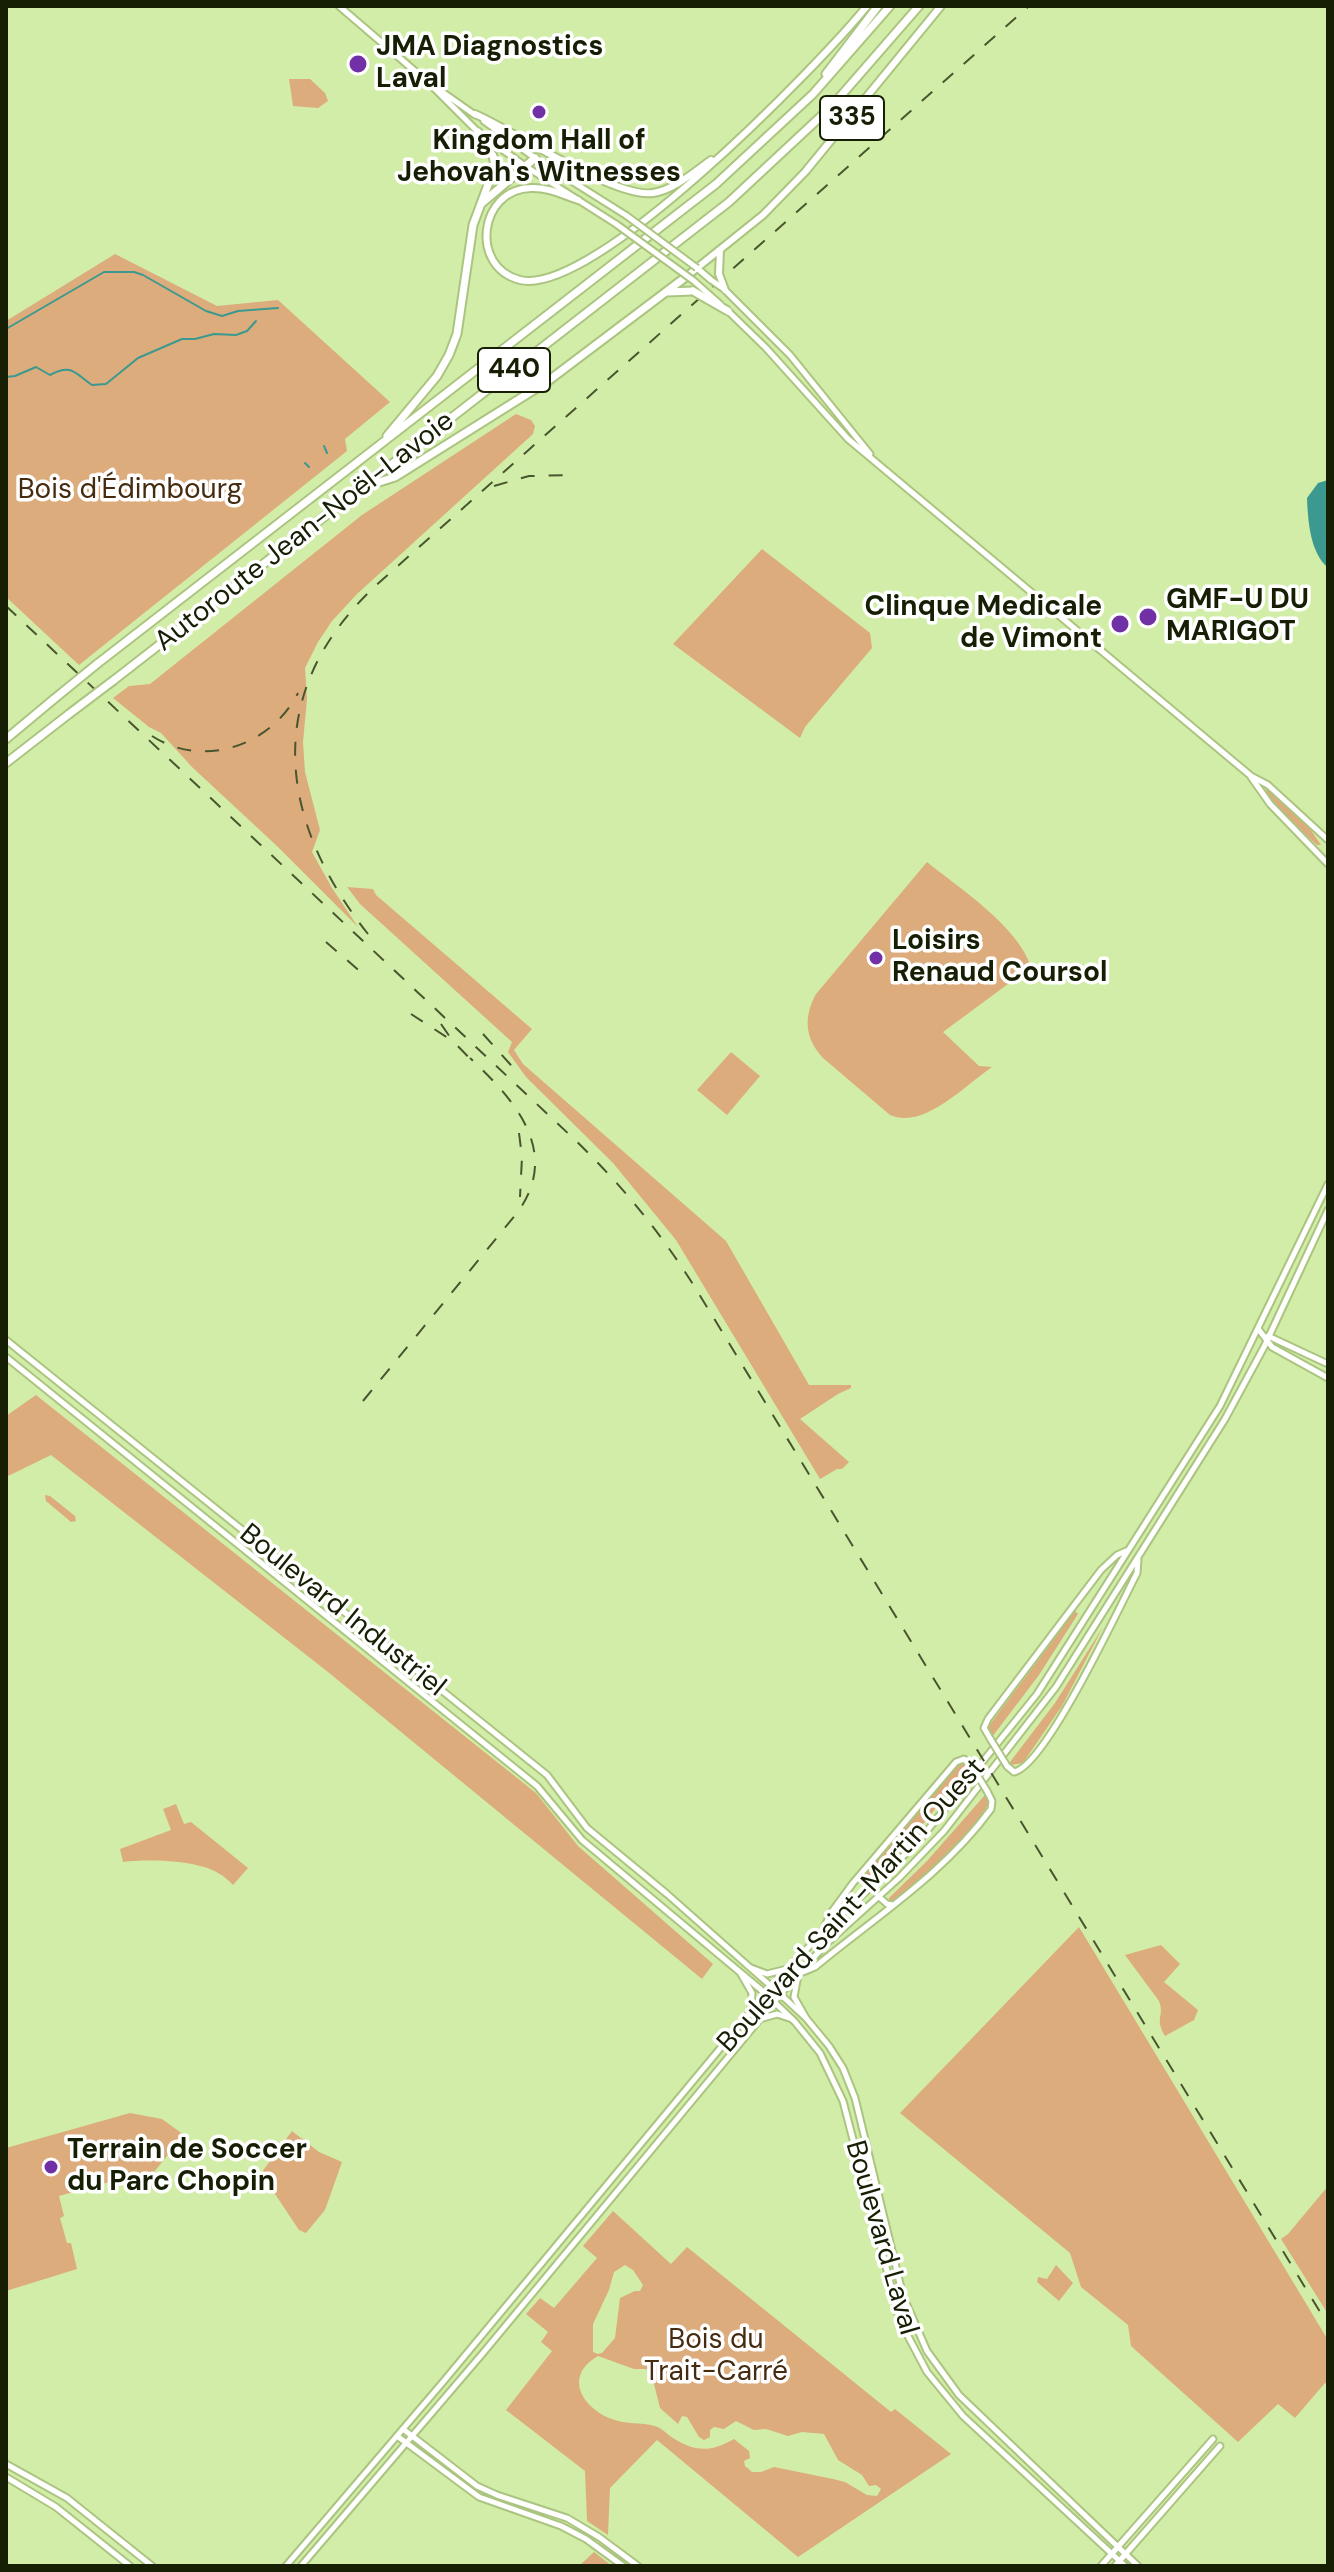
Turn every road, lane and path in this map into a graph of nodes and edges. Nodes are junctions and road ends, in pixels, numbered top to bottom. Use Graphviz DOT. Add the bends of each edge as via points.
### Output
graph roads {
  1 [pos="339,6"];
  2 [pos="867,6"];
  3 [pos="878,6"];
  4 [pos="890,6"];
  5 [pos="919,6"];
  6 [pos="941,6"];
  7 [pos="430,84"];
  8 [pos="803,104"];
  9 [pos="475,114"];
  10 [pos="478,132"];
  11 [pos="730,146"];
  12 [pos="535,158"];
  13 [pos="525,166"];
  14 [pos="578,200"];
  15 [pos="480,206"];
  16 [pos="720,250"];
  17 [pos="697,268"];
  18 [pos="687,276"];
  19 [pos="677,287"];
  20 [pos="725,290"];
  21 [pos="728,311"];
  22 [pos="377,447"];
  23 [pos="879,464"];
  24 [pos="360,489"];
  25 [pos="6,736"];
  26 [pos="6,765"];
  27 [pos="1251,776"];
  28 [pos="1328,840"];
  29 [pos="1328,864"];
  30 [pos="1328,1184"];
  31 [pos="1328,1210"];
  32 [pos="1259,1330"];
  33 [pos="1268,1338"];
  34 [pos="6,1340"];
  35 [pos="6,1357"];
  36 [pos="1328,1364"];
  37 [pos="1328,1378"];
  38 [pos="1129,1551"];
  39 [pos="1139,1556"];
  40 [pos="858,1879"];
  41 [pos="869,1890"];
  42 [pos="667,1894"];
  43 [pos="878,1896"];
  44 [pos="652,1898"];
  45 [pos="893,1905"];
  46 [pos="822,1933"];
  47 [pos="751,1968"];
  48 [pos="788,1968"];
  49 [pos="741,1974"];
  50 [pos="799,1974"];
  51 [pos="772,1987"];
  52 [pos="766,1994"];
  53 [pos="781,1995"];
  54 [pos="774,2002"];
  55 [pos="750,2014"];
  56 [pos="806,2018"];
  57 [pos="792,2019"];
  58 [pos="759,2020"];
  59 [pos="403,2429"];
  60 [pos="397,2436"];
  61 [pos="411,2436"];
  62 [pos="1213,2439"];
  63 [pos="406,2443"];
  64 [pos="1220,2446"];
  65 [pos="6,2464"];
  66 [pos="6,2477"];
  67 [pos="1119,2547"];
  68 [pos="1112,2554"];
  69 [pos="1125,2554"];
  70 [pos="1117,2564"];
  71 [pos="130,2566"];
  72 [pos="152,2566"];
  73 [pos="286,2566"];
  74 [pos="301,2566"];
  75 [pos="623,2566"];
  76 [pos="638,2566"];
  77 [pos="1101,2566"];
  78 [pos="1125,2566"];
  79 [pos="1138,2566"];
  1 -- 7 [label="main road"];
  2 -- 11 [label="main road, 335"];
  3 -- 8 [label="highway"];
  4 -- 8 [label="highway, Autoroute Jean-Noël-Lavoie / 440"];
  5 -- 24 [label="highway, Autoroute Jean-Noël-Lavoie / 440" via="841,98 753,182"];
  6 -- 16 [label="main road, 335" via="813,164"];
  7 -- 9 [label="main road"];
  7 -- 10 [label="main road"];
  8 -- 22 [label="highway, Autoroute Jean-Noël-Lavoie / 440" via="695,201"];
  9 -- 11 [label="main road" via="579,169 641,194 667,189"];
  9 -- 12 [label="main road"];
  10 -- 13 [label="main road"];
  10 -- 15 [label="highway" via="495,166"];
  11 -- 14 [label="main road, 335" via="656,210 566,273 526,281 497,265 485,233 501,199 533,187"];
  12 -- 13 [label="highway"];
  12 -- 17 [label="main road, bridge"];
  13 -- 14 [label="main road"];
  13 -- 15 [label="highway"];
  14 -- 18 [label="main road, bridge"];
  15 -- 22 [label="highway" via="449,355 427,390"];
  16 -- 17 [label="main road"];
  16 -- 20 [label="main road, bridge" via="718,269"];
  17 -- 18 [label="main road, bridge"];
  17 -- 20 [label="main road, bridge"];
  18 -- 19 [label="highway, bridge"];
  18 -- 21 [label="main road, bridge"];
  19 -- 21 [label="highway, bridge"];
  19 -- 24 [label="highway" via="533,391 395,477"];
  20 -- 23 [label="main road" via="797,362"];
  21 -- 23 [label="main road" via="845,436"];
  22 -- 25 [label="highway, Autoroute Jean-Noël-Lavoie / 440, bridge"];
  23 -- 27 [label="main road"];
  24 -- 26 [label="highway, Autoroute Jean-Noël-Lavoie / 440, bridge"];
  27 -- 28 [label="main road"];
  27 -- 29 [label="main road" via="1270,804"];
  30 -- 32 [label="main road, Boulevard Saint-Martin Ouest"];
  31 -- 33 [label="main road, Boulevard Saint-Martin Ouest"];
  32 -- 33 [label="main road"];
  32 -- 38 [label="main road, Boulevard Saint-Martin Ouest" via="1220,1406"];
  33 -- 36 [label="main road"];
  33 -- 37 [label="main road" via="1272,1347"];
  33 -- 39 [label="main road, Boulevard Saint-Martin Ouest" via="1223,1424"];
  34 -- 42 [label="main road, Boulevard Industriel" via="547,1775 587,1828"];
  35 -- 44 [label="main road, Boulevard Industriel" via="533,1782 582,1840"];
  38 -- 39 [label="main road, bridge" via="1113,1558 985,1723 1014,1772 1021,1770 1071,1700 1137,1573"];
  38 -- 41 [label="main road, Boulevard Saint-Martin Ouest" via="1022,1714 924,1835"];
  39 -- 43 [label="main road, Boulevard Saint-Martin Ouest" via="1026,1728 944,1831"];
  40 -- 41 [label="main road" via="859,1886"];
  40 -- 45 [label="main road, bridge" via="956,1762 964,1759 992,1804 939,1867"];
  40 -- 46 [label="main road" via="834,1907"];
  41 -- 46 [label="main road, Boulevard Saint-Martin Ouest"];
  42 -- 44 [label="main road" via="664,1900"];
  42 -- 47 [label="main road, Boulevard Industriel"];
  43 -- 45 [label="main road"];
  43 -- 50 [label="main road, Boulevard Saint-Martin Ouest"];
  44 -- 49 [label="main road, Boulevard Industriel"];
  45 -- 50 [label="main road"];
  46 -- 48 [label="main road, Boulevard Saint-Martin Ouest"];
  47 -- 48 [label="main road" via="767,1974"];
  47 -- 51 [label="main road, Boulevard Industriel"];
  48 -- 51 [label="main road, Boulevard Saint-Martin Ouest"];
  49 -- 52 [label="main road, Boulevard Industriel"];
  49 -- 55 [label="main road" via="752,1993"];
  50 -- 53 [label="main road, Boulevard Saint-Martin Ouest"];
  50 -- 56 [label="main road" via="794,1997"];
  51 -- 52 [label="main road, Boulevard Saint-Martin Ouest"];
  51 -- 53 [label="main road, Boulevard Industriel"];
  52 -- 54 [label="main road, Boulevard Laval"];
  52 -- 55 [label="main road, Boulevard Saint-Martin Ouest"];
  53 -- 54 [label="main road, Boulevard Saint-Martin Ouest"];
  53 -- 56 [label="main road, Boulevard Laval"];
  54 -- 57 [label="main road, Boulevard Laval"];
  54 -- 58 [label="main road, Boulevard Saint-Martin Ouest"];
  55 -- 59 [label="main road, Boulevard Saint-Martin Ouest"];
  56 -- 67 [label="main road, Boulevard Laval" via="836,2056 853,2091 901,2289 927,2351 959,2395"];
  57 -- 58 [label="main road" via="775,2014"];
  57 -- 68 [label="main road, Boulevard Laval" via="820,2053 841,2096 894,2305 918,2358 956,2409"];
  58 -- 61 [label="main road, Boulevard Saint-Martin Ouest"];
  59 -- 60 [label="main road, Boulevard Saint-Martin Ouest"];
  59 -- 61 [label="main road"];
  60 -- 63 [label="main road"];
  60 -- 73 [label="main road, Boulevard Saint-Martin Ouest"];
  61 -- 63 [label="main road, Boulevard Saint-Martin Ouest"];
  61 -- 76 [label="main road" via="481,2488 567,2518"];
  62 -- 67 [label="main road"];
  63 -- 74 [label="main road, Boulevard Saint-Martin Ouest"];
  63 -- 75 [label="main road" via="479,2497 561,2526"];
  64 -- 69 [label="main road"];
  65 -- 72 [label="main road" via="67,2498"];
  66 -- 71 [label="main road" via="61,2511"];
  67 -- 68 [label="main road"];
  67 -- 69 [label="main road, Boulevard Laval"];
  68 -- 70 [label="main road, Boulevard Laval"];
  68 -- 77 [label="main road"];
  69 -- 70 [label="main road"];
  69 -- 79 [label="main road, Boulevard Laval"];
  70 -- 78 [label="main road, Boulevard Laval"];
}
